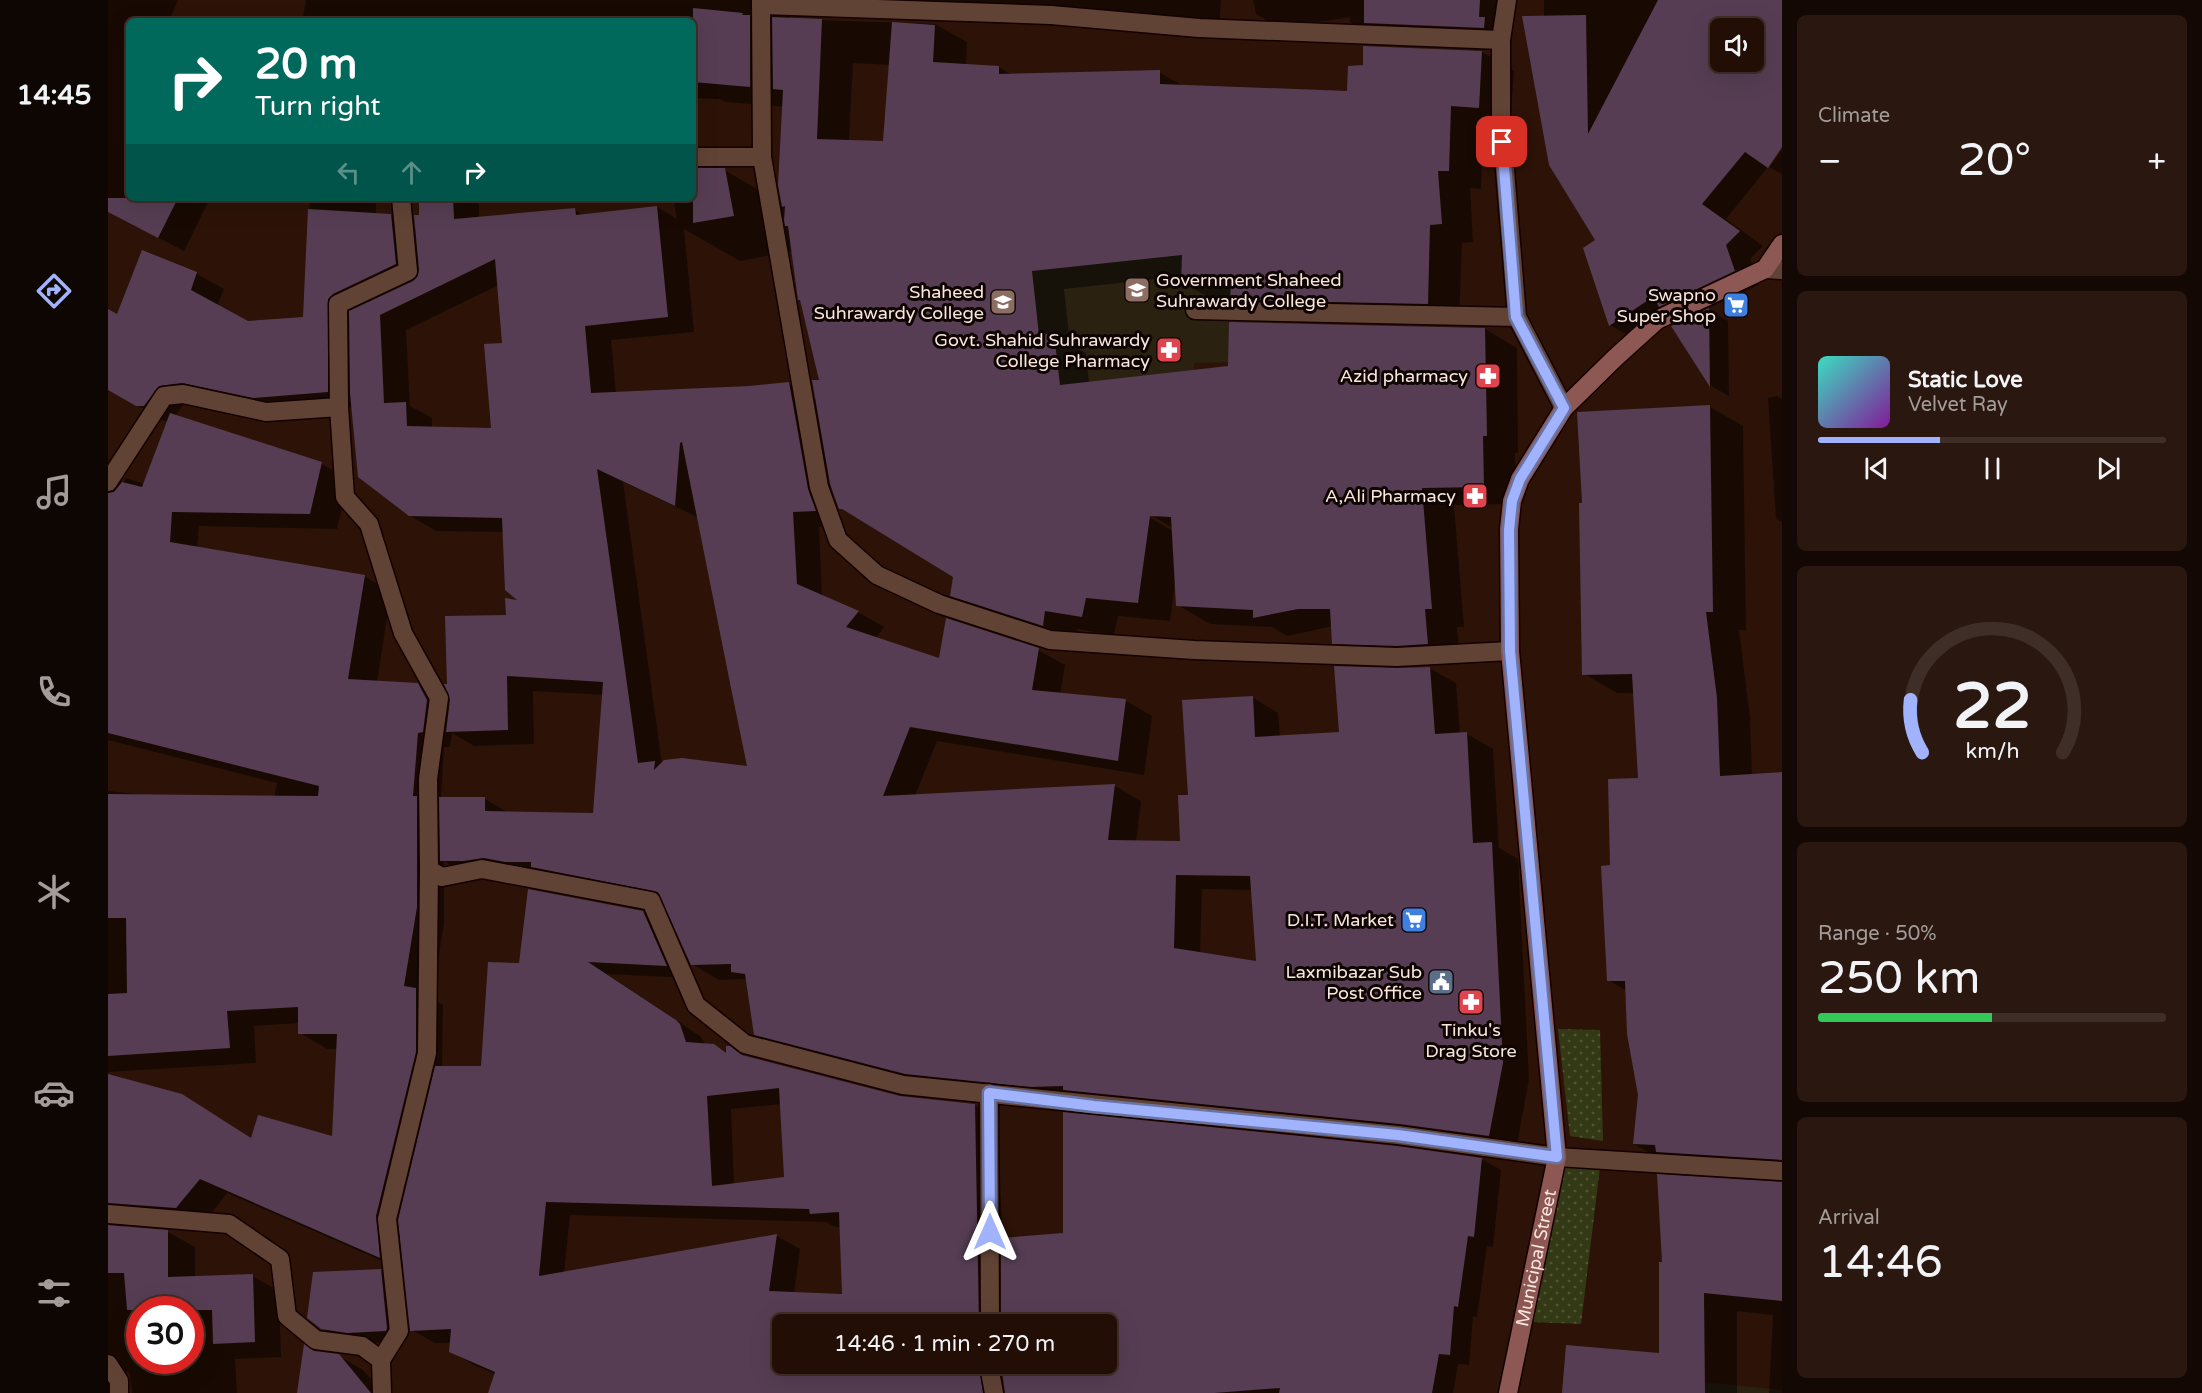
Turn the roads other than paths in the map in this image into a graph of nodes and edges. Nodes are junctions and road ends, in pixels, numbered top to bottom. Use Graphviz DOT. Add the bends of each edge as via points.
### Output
graph roads {
  1 [pos="1507,0"];
  2 [pos="761,2"];
  3 [pos="1501,40"];
  4 [pos="696,157"];
  5 [pos="762,157"];
  6 [pos="401,201"];
  7 [pos="1782,244"];
  8 [pos="1774,270"];
  9 [pos="1195,310"];
  10 [pos="1516,317"];
  11 [pos="339,406"];
  12 [pos="1564,408"];
  13 [pos="108,482"];
  14 [pos="1510,651"];
  15 [pos="429,870"];
  16 [pos="989,1093"];
  17 [pos="1557,1157"];
  18 [pos="1782,1171"];
  19 [pos="108,1214"];
  20 [pos="990,1314"];
  21 [pos="381,1360"];
  22 [pos="108,1364"];
  23 [pos="991,1374"];
  24 [pos="119,1393"];
  25 [pos="382,1393"];
  26 [pos="994,1393"];
  27 [pos="1508,1393"];
  1 -- 3 [label="street"];
  2 -- 3 [label="street" via="1051,15 1199,28"];
  2 -- 5 [label="street"];
  3 -- 10 [label="street" via="1501,121"];
  4 -- 5 [label="street"];
  5 -- 14 [label="street" via="819,487 838,540 876,575 939,604 1050,640 1397,657"];
  6 -- 11 [label="street" via="408,271 338,304"];
  7 -- 8 [label="street, Municipal Street"];
  8 -- 12 [label="street, Municipal Street" via="1657,320"];
  9 -- 10 [label="street"];
  10 -- 12 [label="street"];
  11 -- 13 [label="street" via="266,412 183,394 164,396"];
  11 -- 15 [label="street" via="345,497 369,524 403,633 439,698 428,779"];
  12 -- 14 [label="street, Municipal Street" via="1520,479 1512,501"];
  14 -- 17 [label="street, Municipal Street"];
  15 -- 16 [label="street" via="442,877 482,869 651,901 696,1005 745,1044 903,1085"];
  15 -- 21 [label="street" via="427,1053 387,1219 399,1331"];
  16 -- 17 [label="street" via="1398,1135"];
  16 -- 20 [label="street"];
  17 -- 18 [label="street"];
  17 -- 27 [label="street, Municipal Street"];
  19 -- 21 [label="street" via="229,1224 280,1259 287,1316 316,1340 362,1346"];
  21 -- 25 [label="street"];
  22 -- 24 [label="street" via="119,1381"];
  23 -- 26 [label="street"];
}
